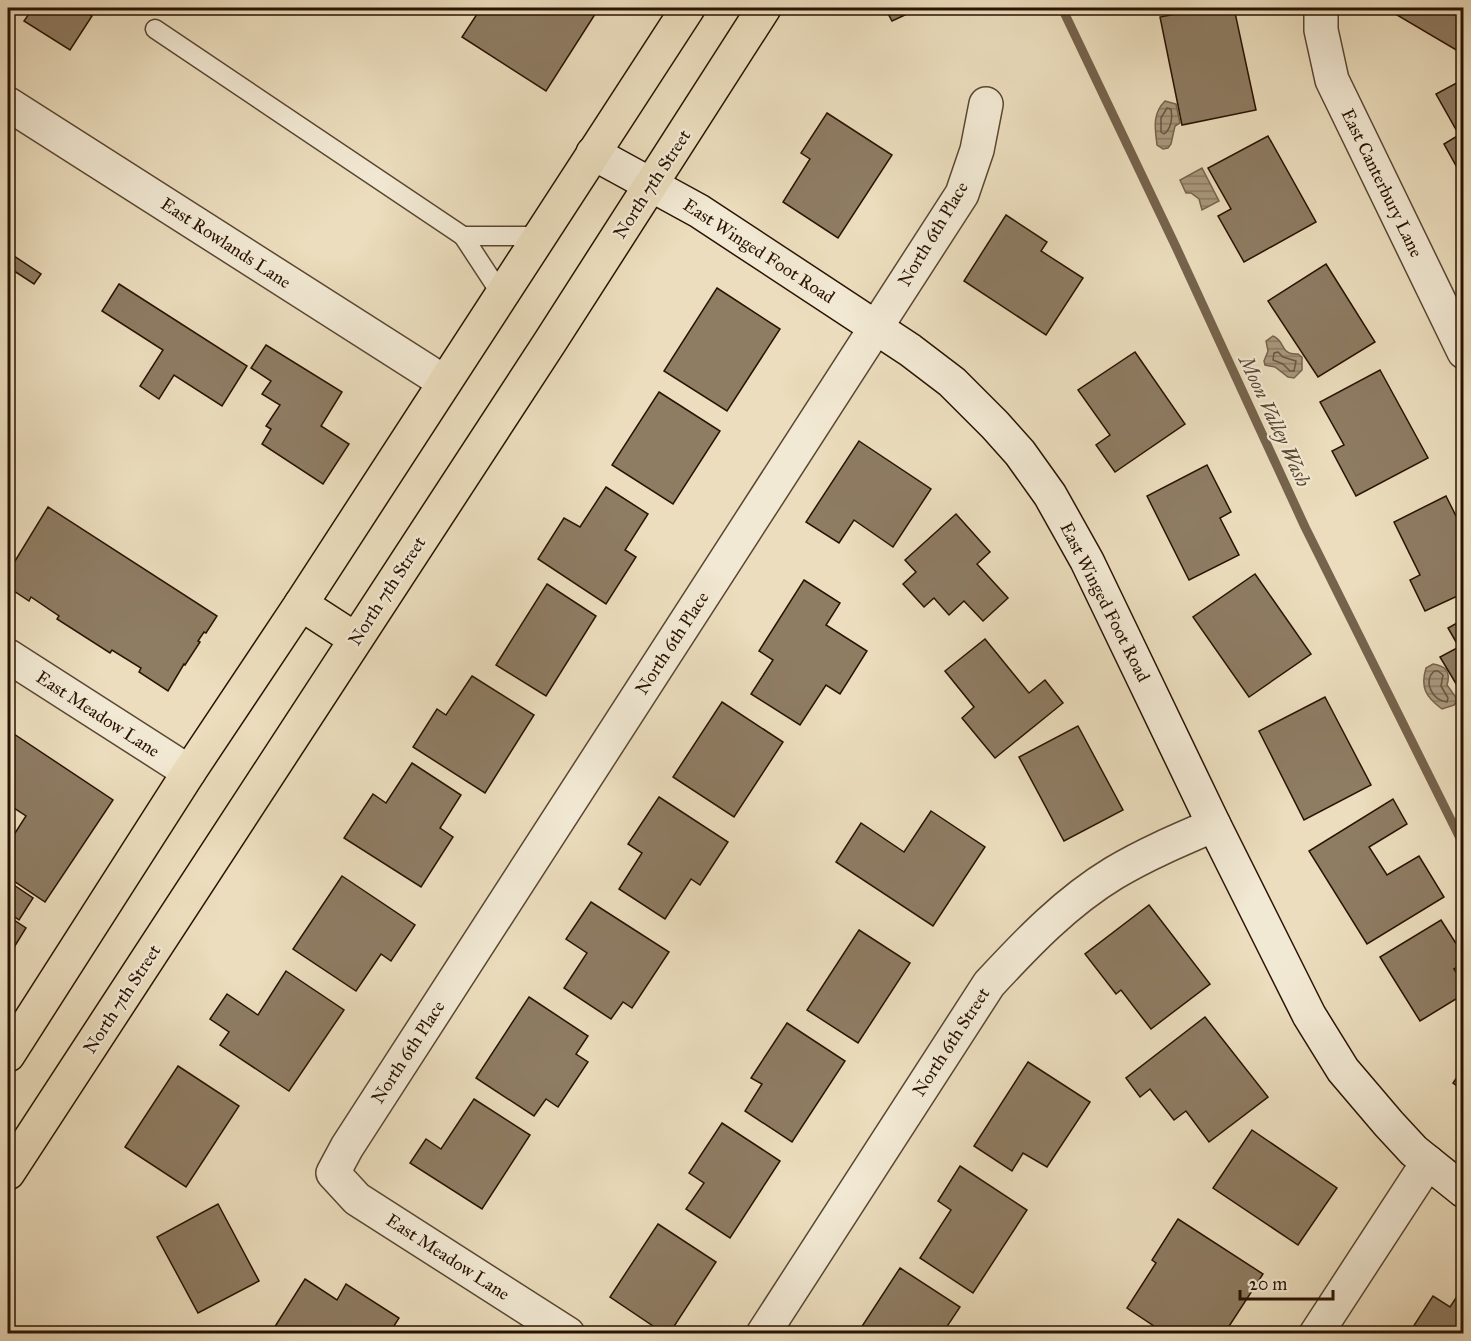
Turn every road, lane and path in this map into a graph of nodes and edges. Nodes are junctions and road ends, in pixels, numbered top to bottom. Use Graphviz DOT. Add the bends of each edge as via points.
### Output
graph roads {
  1 [pos="688,8"];
  2 [pos="764,8"];
  3 [pos="1321,8"];
  4 [pos="155,29"];
  5 [pos="8,104"];
  6 [pos="986,104"];
  7 [pos="593,153"];
  8 [pos="651,185"];
  9 [pos="463,236"];
  10 [pos="539,236"];
  11 [pos="501,294"];
  12 [pos="876,327"];
  13 [pos="1464,352"];
  14 [pos="444,382"];
  15 [pos="301,604"];
  16 [pos="355,639"];
  17 [pos="8,656"];
  18 [pos="189,772"];
  19 [pos="1214,825"];
  20 [pos="8,1055"];
  21 [pos="1428,1162"];
  22 [pos="8,1173"];
  23 [pos="333,1173"];
  24 [pos="1464,1191"];
  25 [pos="568,1334"];
  26 [pos="763,1334"];
  27 [pos="1316,1334"];
  1 -- 7 [label="main road"];
  2 -- 8 [label="main road, North 7th Street"];
  3 -- 13 [label="street, East Canterbury Lane" via="1321,30 1332,80"];
  4 -- 9 [label="lane"];
  5 -- 14 [label="street, East Rowlands Lane"];
  6 -- 12 [label="street, North 6th Place" via="977,150 962,194"];
  7 -- 8 [label="street, East Winged Foot Road"];
  7 -- 10 [label="main road"];
  8 -- 12 [label="street, East Winged Foot Road"];
  8 -- 16 [label="main road, North 7th Street"];
  9 -- 10 [label="lane"];
  9 -- 11 [label="lane"];
  10 -- 11 [label="main road"];
  11 -- 14 [label="main road"];
  12 -- 19 [label="street, East Winged Foot Road" via="952,382 995,424 1050,495 1087,561"];
  12 -- 23 [label="street, North 6th Place"];
  14 -- 15 [label="main road"];
  15 -- 16 [label="main road"];
  15 -- 18 [label="main road"];
  16 -- 22 [label="main road, North 7th Street"];
  17 -- 18 [label="street, East Meadow Lane"];
  18 -- 20 [label="main road"];
  19 -- 21 [label="street, East Winged Foot Road" via="1309,1015 1343,1070"];
  19 -- 26 [label="street, North 6th Street" via="1161,847 1112,874 1029,940 990,984"];
  21 -- 24 [label="street, East Winged Foot Road"];
  21 -- 27 [label="street"];
  23 -- 25 [label="street, East Meadow Lane" via="357,1199"];
}
